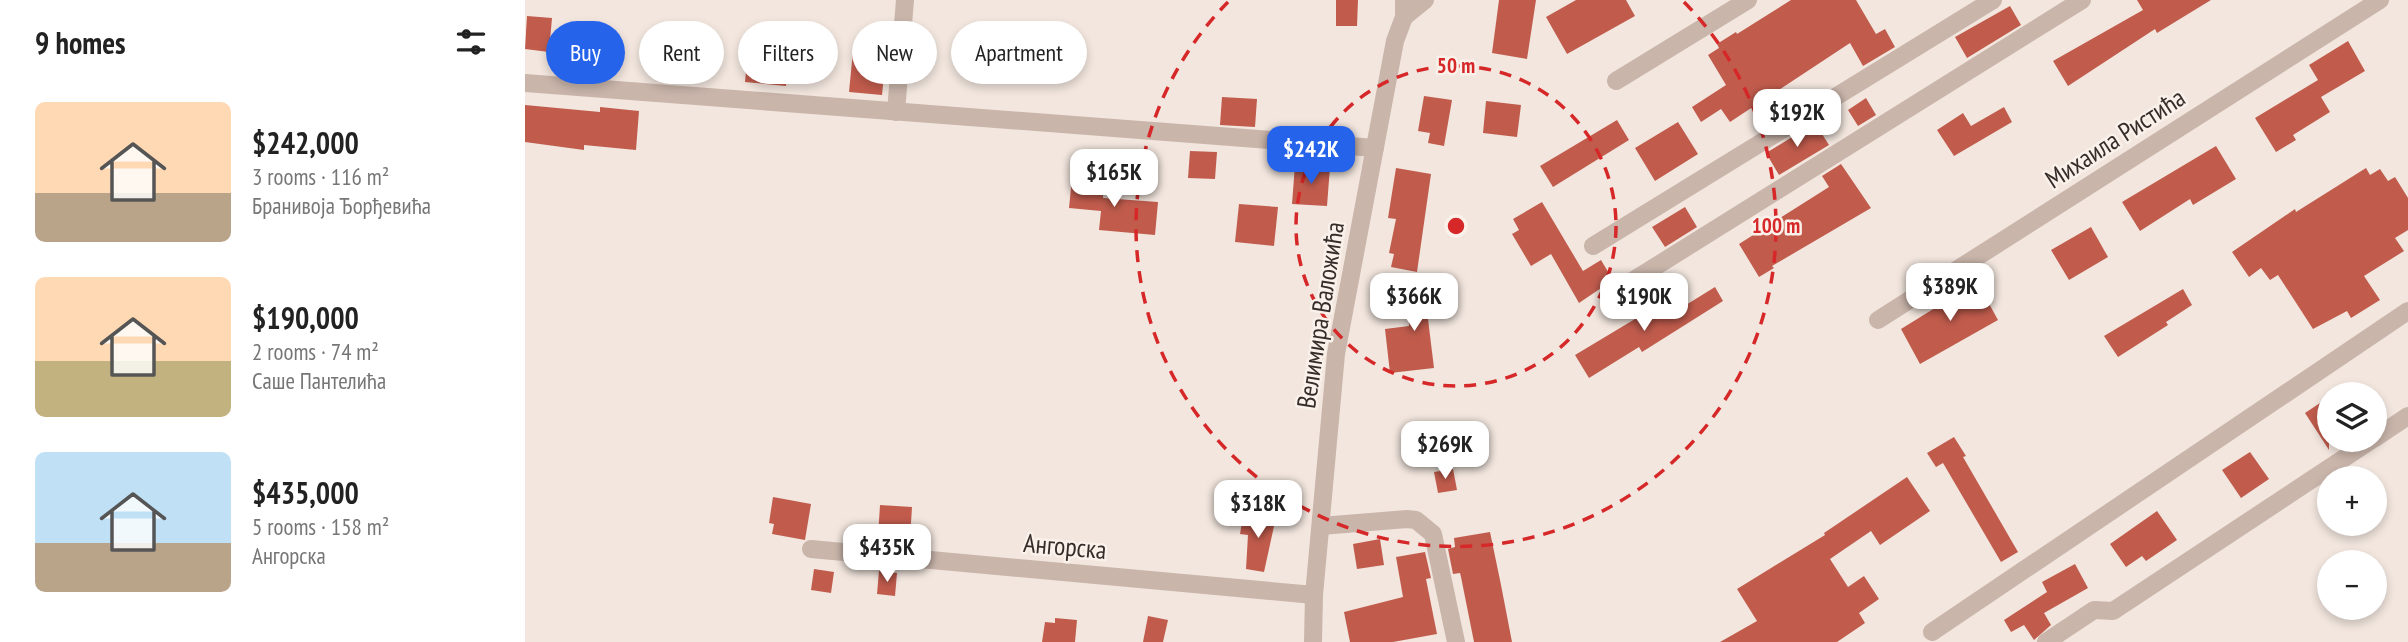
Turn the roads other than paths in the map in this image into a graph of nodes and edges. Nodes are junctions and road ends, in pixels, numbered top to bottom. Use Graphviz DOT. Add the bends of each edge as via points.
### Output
graph roads {
  1 [pos="905,0"];
  2 [pos="1425,0"];
  3 [pos="1748,0"];
  4 [pos="1993,0"];
  5 [pos="2082,0"];
  6 [pos="2379,0"];
  7 [pos="1404,8"];
  8 [pos="1616,80"];
  9 [pos="525,83"];
  10 [pos="896,112"];
  11 [pos="1374,148"];
  12 [pos="1593,246"];
  13 [pos="1618,290"];
  14 [pos="2408,311"];
  15 [pos="1878,320"];
  16 [pos="2408,416"];
  17 [pos="2387,430"];
  18 [pos="2354,452"];
  19 [pos="1321,526"];
  20 [pos="811,549"];
  21 [pos="1314,595"];
  22 [pos="1932,632"];
  23 [pos="1313,642"];
  24 [pos="1456,642"];
  25 [pos="2046,642"];
  1 -- 10 [label="street"];
  2 -- 7 [label="street"];
  3 -- 8 [label="street"];
  4 -- 12 [label="street"];
  5 -- 13 [label="street"];
  6 -- 15 [label="street, Михаила Ристића"];
  7 -- 11 [label="street, Велимира Валожића"];
  9 -- 10 [label="street"];
  10 -- 11 [label="street"];
  11 -- 19 [label="street, Велимира Валожића" via="1336,354"];
  14 -- 22 [label="street"];
  16 -- 17 [label="street"];
  18 -- 25 [label="street" via="2113,611 2094,610"];
  19 -- 21 [label="street, Велимира Валожића"];
  19 -- 24 [label="street" via="1407,519 1425,526 1433,534"];
  20 -- 21 [label="street, Ангорска"];
  21 -- 23 [label="street, Велимира Валожића"];
}
